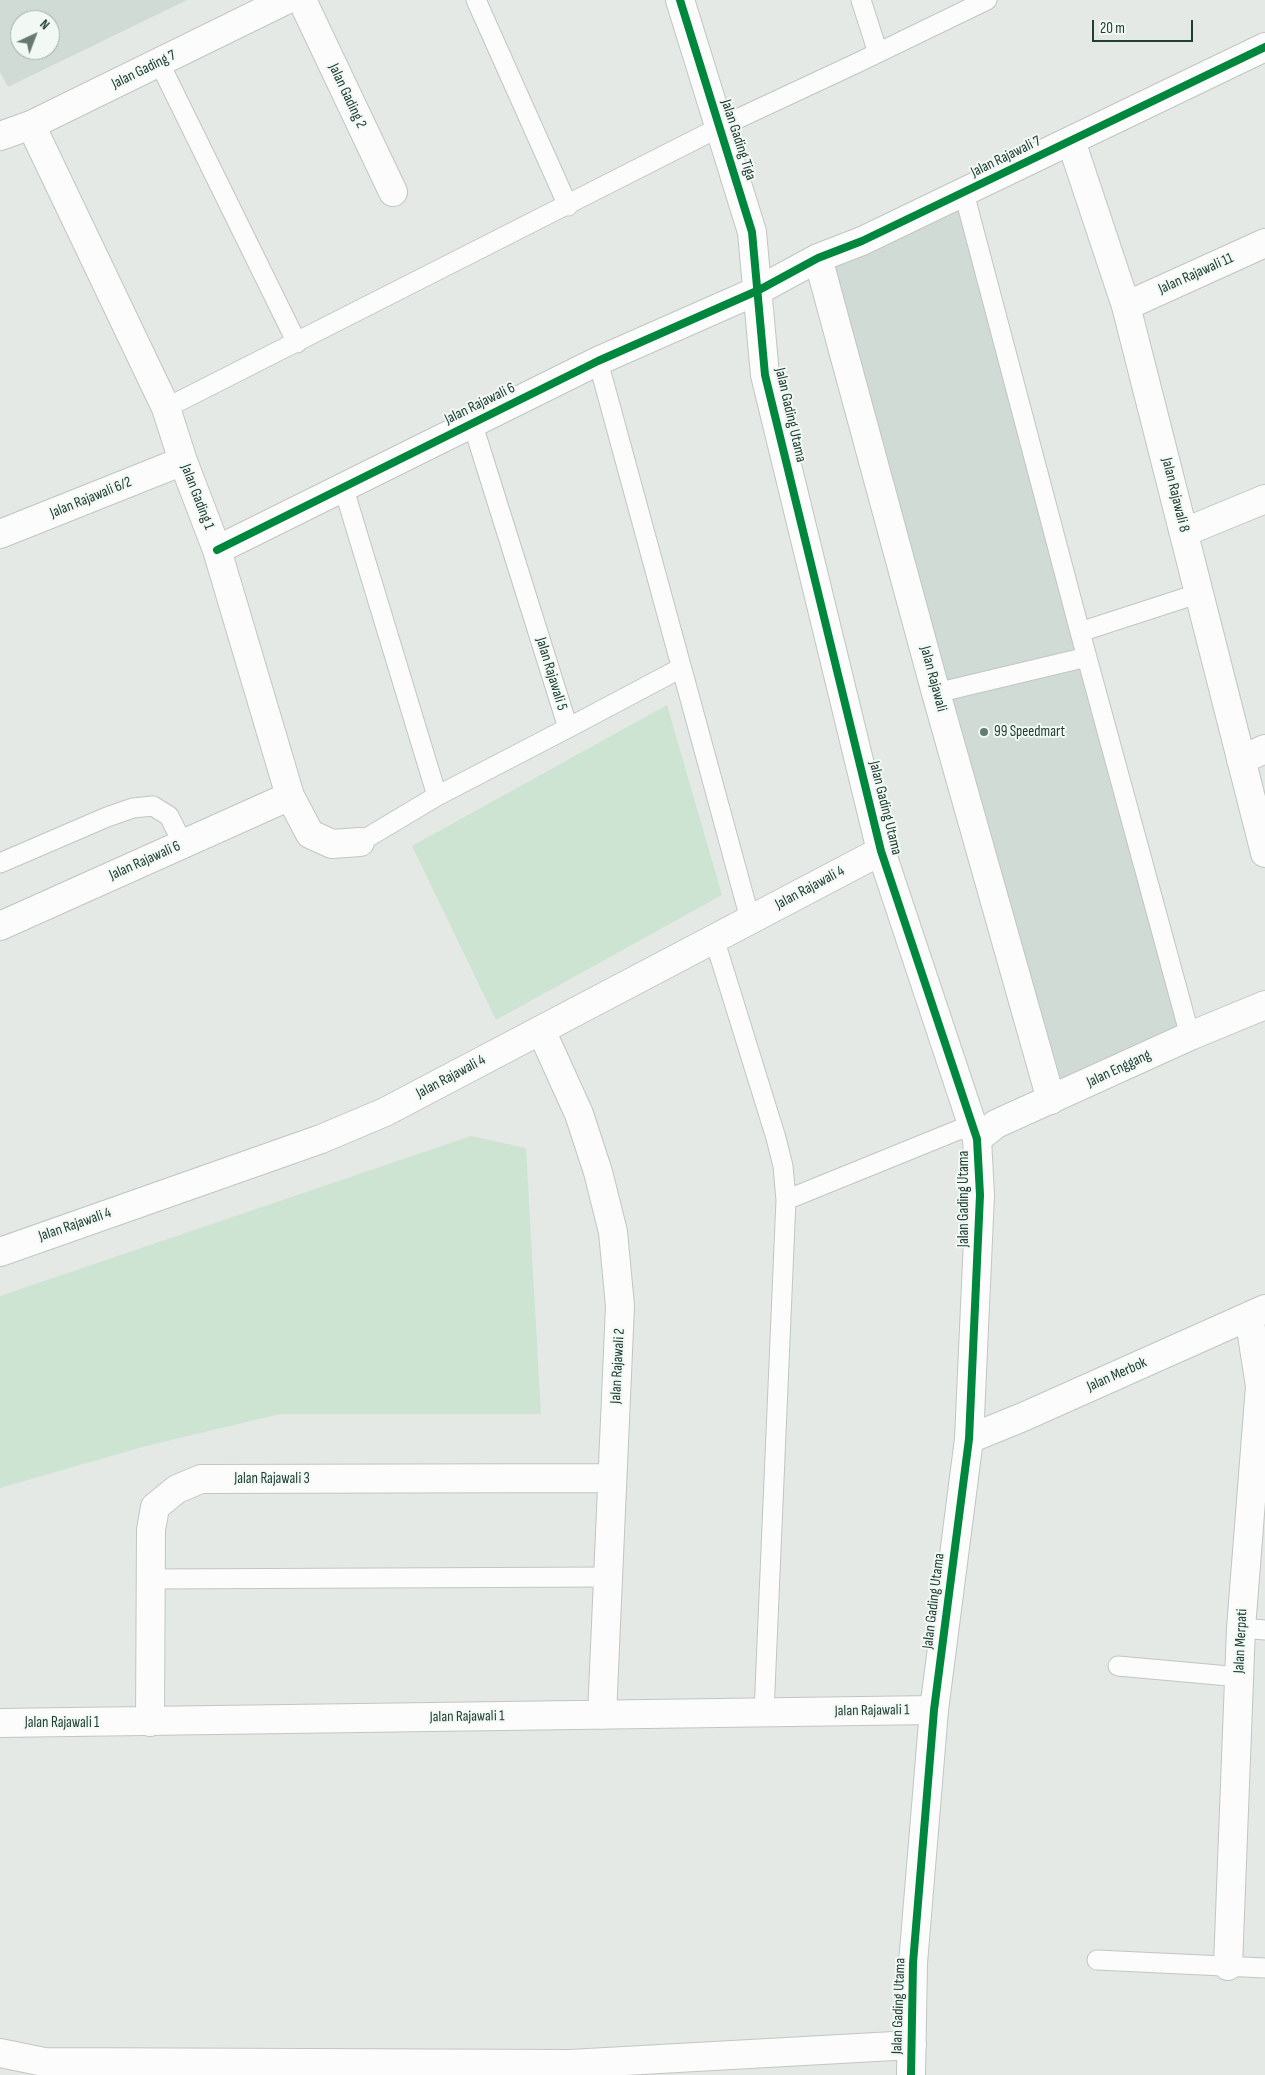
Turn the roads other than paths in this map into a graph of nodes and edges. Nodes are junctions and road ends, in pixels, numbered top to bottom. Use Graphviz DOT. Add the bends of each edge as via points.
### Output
graph roads {
  1 [pos="286,0"];
  2 [pos="302,0"];
  3 [pos="476,0"];
  4 [pos="680,0"];
  5 [pos="861,0"];
  6 [pos="987,0"];
  7 [pos="1265,47"];
  8 [pos="878,53"];
  9 [pos="159,62"];
  10 [pos="31,125"];
  11 [pos="720,127"];
  12 [pos="0,136"];
  13 [pos="1071,141"];
  14 [pos="393,192"];
  15 [pos="964,193"];
  16 [pos="568,206"];
  17 [pos="1265,243"];
  18 [pos="818,258"];
  19 [pos="759,290"];
  20 [pos="1126,306"];
  21 [pos="297,343"];
  22 [pos="598,361"];
  23 [pos="166,408"];
  24 [pos="472,422"];
  25 [pos="183,460"];
  26 [pos="343,486"];
  27 [pos="1265,499"];
  28 [pos="1185,532"];
  29 [pos="0,534"];
  30 [pos="217,550"];
  31 [pos="1200,593"];
  32 [pos="1080,632"];
  33 [pos="1087,657"];
  34 [pos="681,668"];
  35 [pos="936,693"];
  36 [pos="568,728"];
  37 [pos="1253,754"];
  38 [pos="290,796"];
  39 [pos="437,796"];
  40 [pos="360,842"];
  41 [pos="183,844"];
  42 [pos="881,851"];
  43 [pos="1265,853"];
  44 [pos="0,863"];
  45 [pos="750,920"];
  46 [pos="0,926"];
  47 [pos="714,938"];
  48 [pos="1265,1005"];
  49 [pos="541,1030"];
  50 [pos="1190,1036"];
  51 [pos="1051,1100"];
  52 [pos="975,1131"];
  53 [pos="786,1200"];
  54 [pos="0,1252"];
  55 [pos="1257,1313"];
  56 [pos="969,1439"];
  57 [pos="612,1478"];
  58 [pos="608,1576"];
  59 [pos="150,1579"];
  60 [pos="1253,1629"];
  61 [pos="1118,1666"];
  62 [pos="1240,1677"];
  63 [pos="934,1710"];
  64 [pos="764,1713"];
  65 [pos="602,1715"];
  66 [pos="150,1722"];
  67 [pos="0,1723"];
  68 [pos="1097,1960"];
  69 [pos="1228,1966"];
  70 [pos="1265,1968"];
  71 [pos="912,2045"];
  72 [pos="0,2053"];
  73 [pos="911,2075"];
  1 -- 9 [label="street, Jalan Gading 7"];
  2 -- 14 [label="street, Jalan Gading 2"];
  3 -- 16 [label="lane"];
  4 -- 11 [label="street, Jalan Gading Tiga"];
  5 -- 8 [label="lane"];
  6 -- 8 [label="lane"];
  7 -- 13 [label="street, Jalan Rajawali 7"];
  8 -- 11 [label="lane"];
  9 -- 10 [label="street, Jalan Gading 7"];
  9 -- 21 [label="lane"];
  10 -- 12 [label="street, Jalan Gading 7"];
  10 -- 23 [label="street, Jalan Gading 1"];
  11 -- 16 [label="lane"];
  11 -- 19 [label="street, Jalan Gading Tiga" via="752,232"];
  13 -- 15 [label="street, Jalan Rajawali 7"];
  13 -- 20 [label="street, Jalan Rajawali 8"];
  15 -- 18 [label="street, Jalan Rajawali 7"];
  15 -- 32 [label="lane"];
  16 -- 21 [label="lane"];
  17 -- 20 [label="street, Jalan Rajawali 11"];
  18 -- 19 [label="street, Jalan Rajawali 7"];
  18 -- 35 [label="street, Jalan Rajawali"];
  19 -- 22 [label="street, Jalan Rajawali 6"];
  19 -- 42 [label="street, Jalan Gading Utama" via="765,375"];
  20 -- 28 [label="street, Jalan Rajawali 8"];
  21 -- 23 [label="lane"];
  22 -- 24 [label="street, Jalan Rajawali 6"];
  22 -- 34 [label="lane"];
  23 -- 25 [label="street, Jalan Gading 1"];
  24 -- 26 [label="street, Jalan Rajawali 6"];
  24 -- 36 [label="lane, Jalan Rajawali 5"];
  25 -- 29 [label="street, Jalan Rajawali 6/2"];
  25 -- 30 [label="street, Jalan Gading 1"];
  26 -- 30 [label="street, Jalan Rajawali 6"];
  26 -- 39 [label="lane"];
  27 -- 28 [label="street"];
  28 -- 31 [label="street, Jalan Rajawali 8"];
  30 -- 38 [label="street, Jalan Gading 1"];
  31 -- 32 [label="lane"];
  31 -- 37 [label="street, Jalan Rajawali 8"];
  32 -- 33 [label="lane"];
  33 -- 35 [label="lane"];
  33 -- 50 [label="lane"];
  34 -- 36 [label="lane"];
  34 -- 45 [label="lane"];
  35 -- 51 [label="street, Jalan Rajawali"];
  36 -- 39 [label="lane, Jalan Rajawali 5"];
  37 -- 43 [label="street, Jalan Rajawali 8"];
  38 -- 40 [label="street, Jalan Gading 1" via="310,834 332,844"];
  38 -- 41 [label="street, Jalan Rajawali 6"];
  39 -- 40 [label="lane, Jalan Rajawali 5"];
  41 -- 44 [label="lane" via="169,816 153,806 133,808"];
  41 -- 46 [label="street, Jalan Rajawali 6"];
  42 -- 45 [label="street, Jalan Rajawali 4"];
  42 -- 52 [label="street, Jalan Gading Utama"];
  45 -- 47 [label="street, Jalan Rajawali 4"];
  47 -- 49 [label="street, Jalan Rajawali 4"];
  47 -- 53 [label="lane" via="776,1138"];
  48 -- 50 [label="street, Jalan Enggang"];
  49 -- 54 [label="street, Jalan Rajawali 4" via="385,1112 321,1139"];
  49 -- 57 [label="street, Jalan Rajawali 2" via="579,1114 598,1172 612,1232 620,1306"];
  50 -- 51 [label="street, Jalan Enggang"];
  51 -- 52 [label="street, Jalan Enggang"];
  52 -- 53 [label="lane"];
  52 -- 56 [label="street, Jalan Gading Utama" via="980,1195"];
  53 -- 64 [label="lane"];
  55 -- 56 [label="street, Jalan Merbok"];
  55 -- 60 [label="street, Jalan Merpati" via="1260,1386"];
  56 -- 63 [label="street, Jalan Gading Utama"];
  57 -- 58 [label="street, Jalan Rajawali 2"];
  57 -- 59 [label="street, Jalan Rajawali 3" via="201,1479 177,1489 155,1507"];
  58 -- 59 [label="lane"];
  58 -- 65 [label="street, Jalan Rajawali 2"];
  59 -- 66 [label="street, Jalan Rajawali 3"];
  60 -- 62 [label="street, Jalan Merpati"];
  61 -- 62 [label="lane"];
  62 -- 69 [label="street, Jalan Merpati"];
  63 -- 64 [label="street, Jalan Rajawali 1"];
  63 -- 71 [label="street, Jalan Gading Utama" via="913,1963"];
  64 -- 65 [label="street, Jalan Rajawali 1"];
  65 -- 66 [label="street, Jalan Rajawali 1"];
  66 -- 67 [label="street, Jalan Rajawali 1"];
  68 -- 69 [label="lane"];
  69 -- 70 [label="lane"];
  71 -- 72 [label="street" via="570,2064 44,2062"];
  71 -- 73 [label="street, Jalan Gading Utama"];
}
